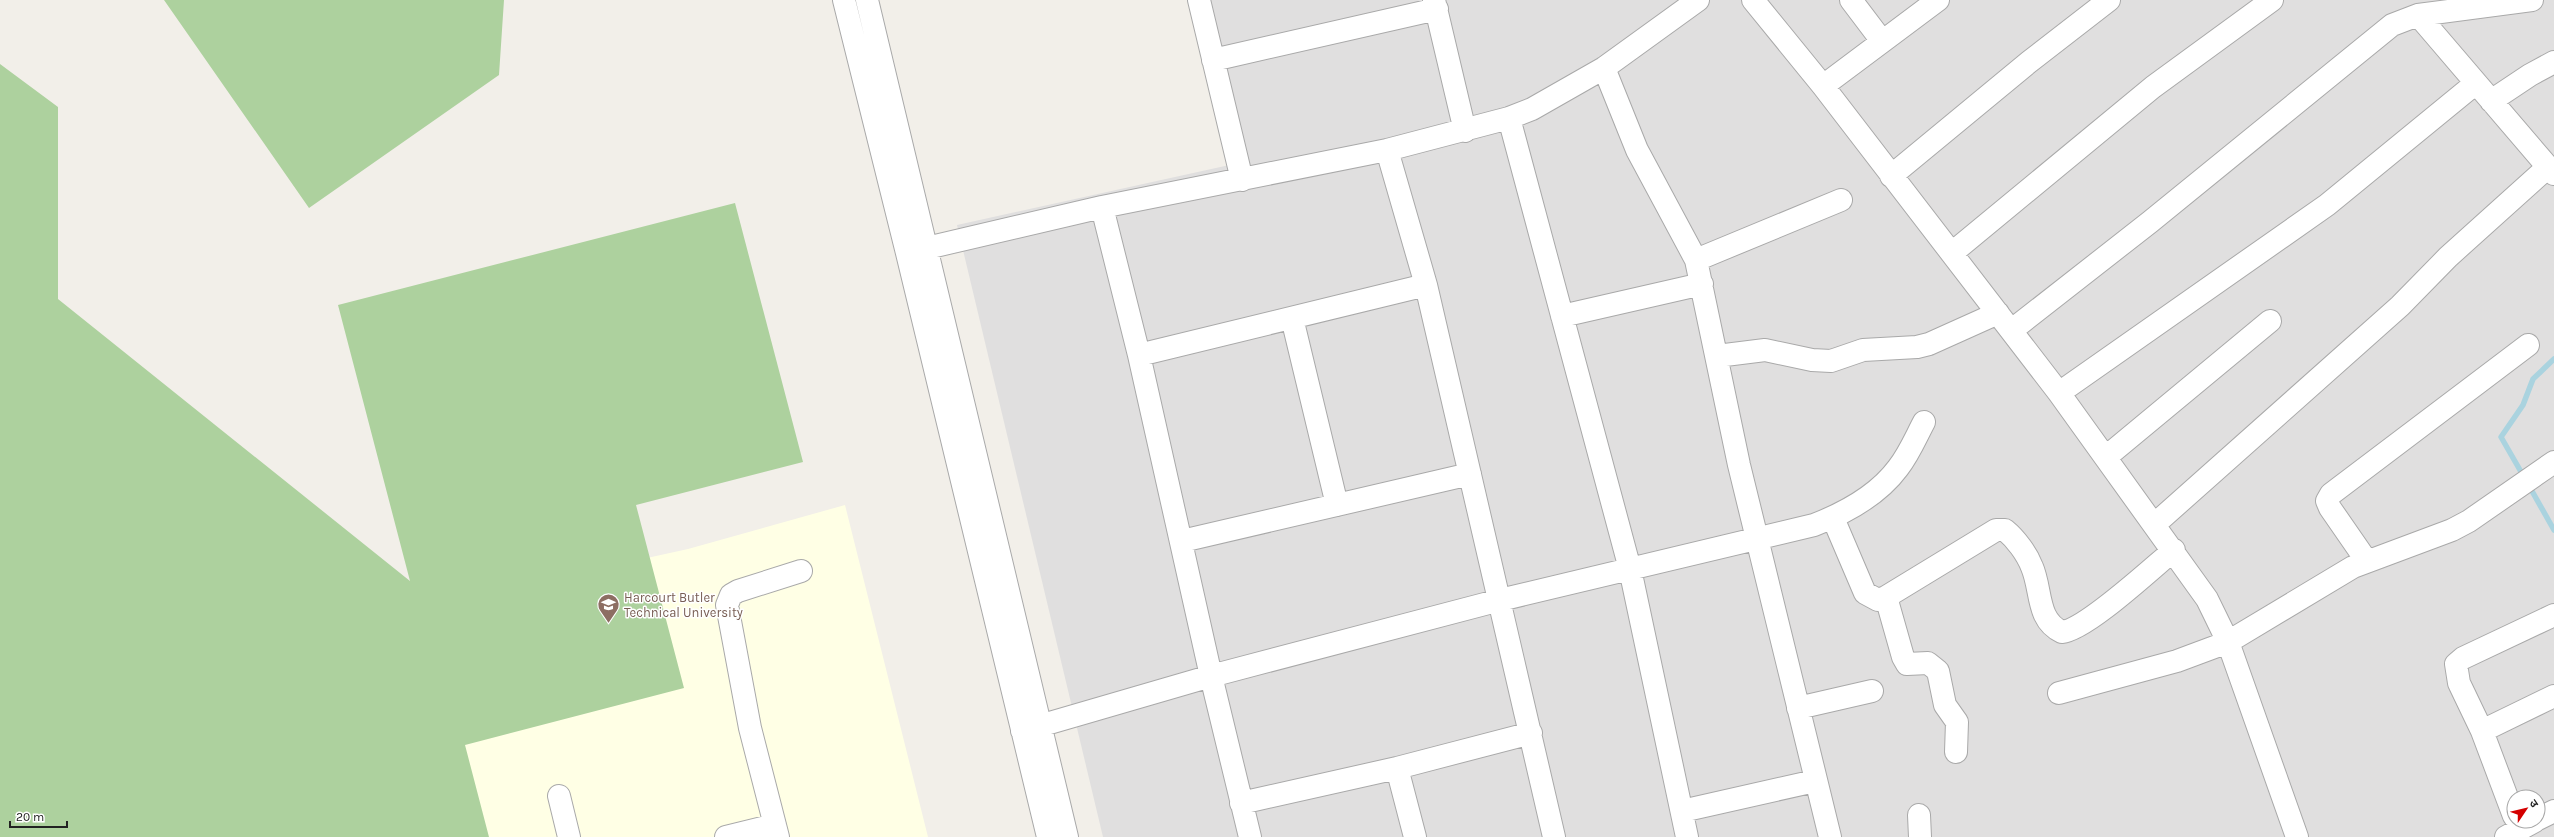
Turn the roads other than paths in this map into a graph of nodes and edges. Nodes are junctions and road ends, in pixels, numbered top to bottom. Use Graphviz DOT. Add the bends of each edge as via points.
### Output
graph roads {
  1 [pos="844,0"];
  2 [pos="867,0"];
  3 [pos="1199,0"];
  4 [pos="1698,0"];
  5 [pos="1753,0"];
  6 [pos="1851,0"];
  7 [pos="1938,0"];
  8 [pos="2109,0"];
  9 [pos="2272,0"];
  10 [pos="2532,0"];
  11 [pos="1436,5"];
  12 [pos="2418,15"];
  13 [pos="1882,41"];
  14 [pos="1213,60"];
  15 [pos="2554,62"];
  16 [pos="1604,68"];
  17 [pos="2476,83"];
  18 [pos="1823,86"];
  19 [pos="2491,101"];
  20 [pos="1509,118"];
  21 [pos="896,119"];
  22 [pos="875,124"];
  23 [pos="1465,131"];
  24 [pos="1387,150"];
  25 [pos="2551,170"];
  26 [pos="1891,176"];
  27 [pos="1242,180"];
  28 [pos="1841,200"];
  29 [pos="1102,207"];
  30 [pos="918,251"];
  31 [pos="1952,253"];
  32 [pos="1696,260"];
  33 [pos="1426,284"];
  34 [pos="1702,284"];
  35 [pos="1998,313"];
  36 [pos="1562,316"];
  37 [pos="1292,318"];
  38 [pos="2270,321"];
  39 [pos="2012,330"];
  40 [pos="2528,345"];
  41 [pos="1139,356"];
  42 [pos="1717,356"];
  43 [pos="2060,393"];
  44 [pos="1924,422"];
  45 [pos="2106,457"];
  46 [pos="2549,466"];
  47 [pos="1470,474"];
  48 [pos="1338,505"];
  49 [pos="1833,518"];
  50 [pos="2155,524"];
  51 [pos="1758,538"];
  52 [pos="1182,541"];
  53 [pos="2174,550"];
  54 [pos="2366,560"];
  55 [pos="1630,569"];
  56 [pos="801,571"];
  57 [pos="1886,597"];
  58 [pos="1500,600"];
  59 [pos="2554,615"];
  60 [pos="2228,642"];
  61 [pos="1211,676"];
  62 [pos="1872,691"];
  63 [pos="2059,693"];
  64 [pos="2554,696"];
  65 [pos="1798,708"];
  66 [pos="1031,728"];
  67 [pos="2482,731"];
  68 [pos="1531,733"];
  69 [pos="1956,752"];
  70 [pos="1397,768"];
  71 [pos="1815,781"];
  72 [pos="2507,789"];
  73 [pos="559,796"];
  74 [pos="1241,803"];
  75 [pos="1682,811"];
  76 [pos="1919,815"];
  77 [pos="777,831"];
  78 [pos="569,837"];
  79 [pos="726,837"];
  80 [pos="1048,837"];
  81 [pos="1067,837"];
  82 [pos="1250,837"];
  83 [pos="1415,837"];
  84 [pos="1554,837"];
  85 [pos="1688,837"];
  86 [pos="1830,837"];
  87 [pos="1920,837"];
  88 [pos="2297,837"];
  1 -- 22 [label="street"];
  2 -- 21 [label="street"];
  3 -- 14 [label="street"];
  4 -- 16 [label="street"];
  5 -- 18 [label="street"];
  6 -- 13 [label="street"];
  7 -- 13 [label="street"];
  8 -- 26 [label="street" via="2029,62"];
  9 -- 31 [label="street" via="2147,92"];
  10 -- 12 [label="street"];
  11 -- 14 [label="street"];
  11 -- 23 [label="street"];
  12 -- 17 [label="street"];
  12 -- 39 [label="street" via="2392,25 2150,222"];
  13 -- 18 [label="street"];
  14 -- 27 [label="street"];
  15 -- 19 [label="street"];
  16 -- 20 [label="street" via="1532,109"];
  16 -- 32 [label="street" via="1637,150"];
  17 -- 19 [label="street"];
  17 -- 43 [label="street" via="2327,204"];
  18 -- 26 [label="street"];
  19 -- 25 [label="street"];
  20 -- 23 [label="street"];
  20 -- 36 [label="street"];
  21 -- 22 [label="street"];
  21 -- 30 [label="street"];
  22 -- 30 [label="street"];
  23 -- 24 [label="street"];
  24 -- 27 [label="street"];
  24 -- 33 [label="street"];
  25 -- 50 [label="street" via="2448,257 2400,306"];
  26 -- 31 [label="street"];
  27 -- 29 [label="street"];
  28 -- 32 [label="street"];
  29 -- 30 [label="street"];
  29 -- 41 [label="street"];
  30 -- 66 [label="street"];
  31 -- 35 [label="street"];
  32 -- 34 [label="street"];
  33 -- 37 [label="street"];
  33 -- 47 [label="street"];
  34 -- 36 [label="street"];
  34 -- 42 [label="street"];
  35 -- 39 [label="street"];
  35 -- 42 [label="street" via="1929,344 1863,350 1832,361 1817,361 1765,350"];
  36 -- 55 [label="street"];
  37 -- 41 [label="street"];
  37 -- 48 [label="street"];
  38 -- 45 [label="street"];
  39 -- 43 [label="street"];
  40 -- 54 [label="street" via="2331,494 2327,500 2330,508"];
  41 -- 52 [label="street"];
  42 -- 51 [label="street" via="1739,465"];
  43 -- 45 [label="street"];
  44 -- 49 [label="street" via="1907,454 1888,479"];
  45 -- 50 [label="street"];
  46 -- 54 [label="street" via="2452,530"];
  47 -- 48 [label="street"];
  47 -- 58 [label="street"];
  48 -- 52 [label="street"];
  49 -- 51 [label="street"];
  49 -- 57 [label="street" via="1865,593 1878,600"];
  50 -- 53 [label="street"];
  51 -- 55 [label="street"];
  51 -- 65 [label="street"];
  52 -- 61 [label="street"];
  53 -- 57 [label="street" via="2098,612 2068,631 2057,629 2048,622 2028,558 2005,530 1996,530"];
  53 -- 60 [label="street" via="2207,599"];
  54 -- 60 [label="street"];
  55 -- 58 [label="street"];
  55 -- 75 [label="street"];
  56 -- 77 [label="street" via="738,591 731,595 727,605 750,728"];
  57 -- 69 [label="street" via="1907,664 1928,664 1938,672 1944,705 1958,727"];
  58 -- 61 [label="street"];
  58 -- 68 [label="street"];
  59 -- 67 [label="street" via="2463,658 2456,664 2459,683"];
  60 -- 63 [label="street" via="2177,661"];
  60 -- 88 [label="street"];
  61 -- 66 [label="street"];
  61 -- 74 [label="street"];
  62 -- 65 [label="street"];
  64 -- 67 [label="street"];
  65 -- 71 [label="street"];
  66 -- 80 [label="street"];
  66 -- 81 [label="street"];
  67 -- 72 [label="street"];
  68 -- 70 [label="street"];
  68 -- 84 [label="street"];
  70 -- 74 [label="street"];
  70 -- 83 [label="street"];
  71 -- 75 [label="street"];
  71 -- 86 [label="street"];
  73 -- 78 [label="street"];
  74 -- 82 [label="street"];
  75 -- 85 [label="street"];
  76 -- 87 [label="street"];
  77 -- 79 [label="street"];
}
